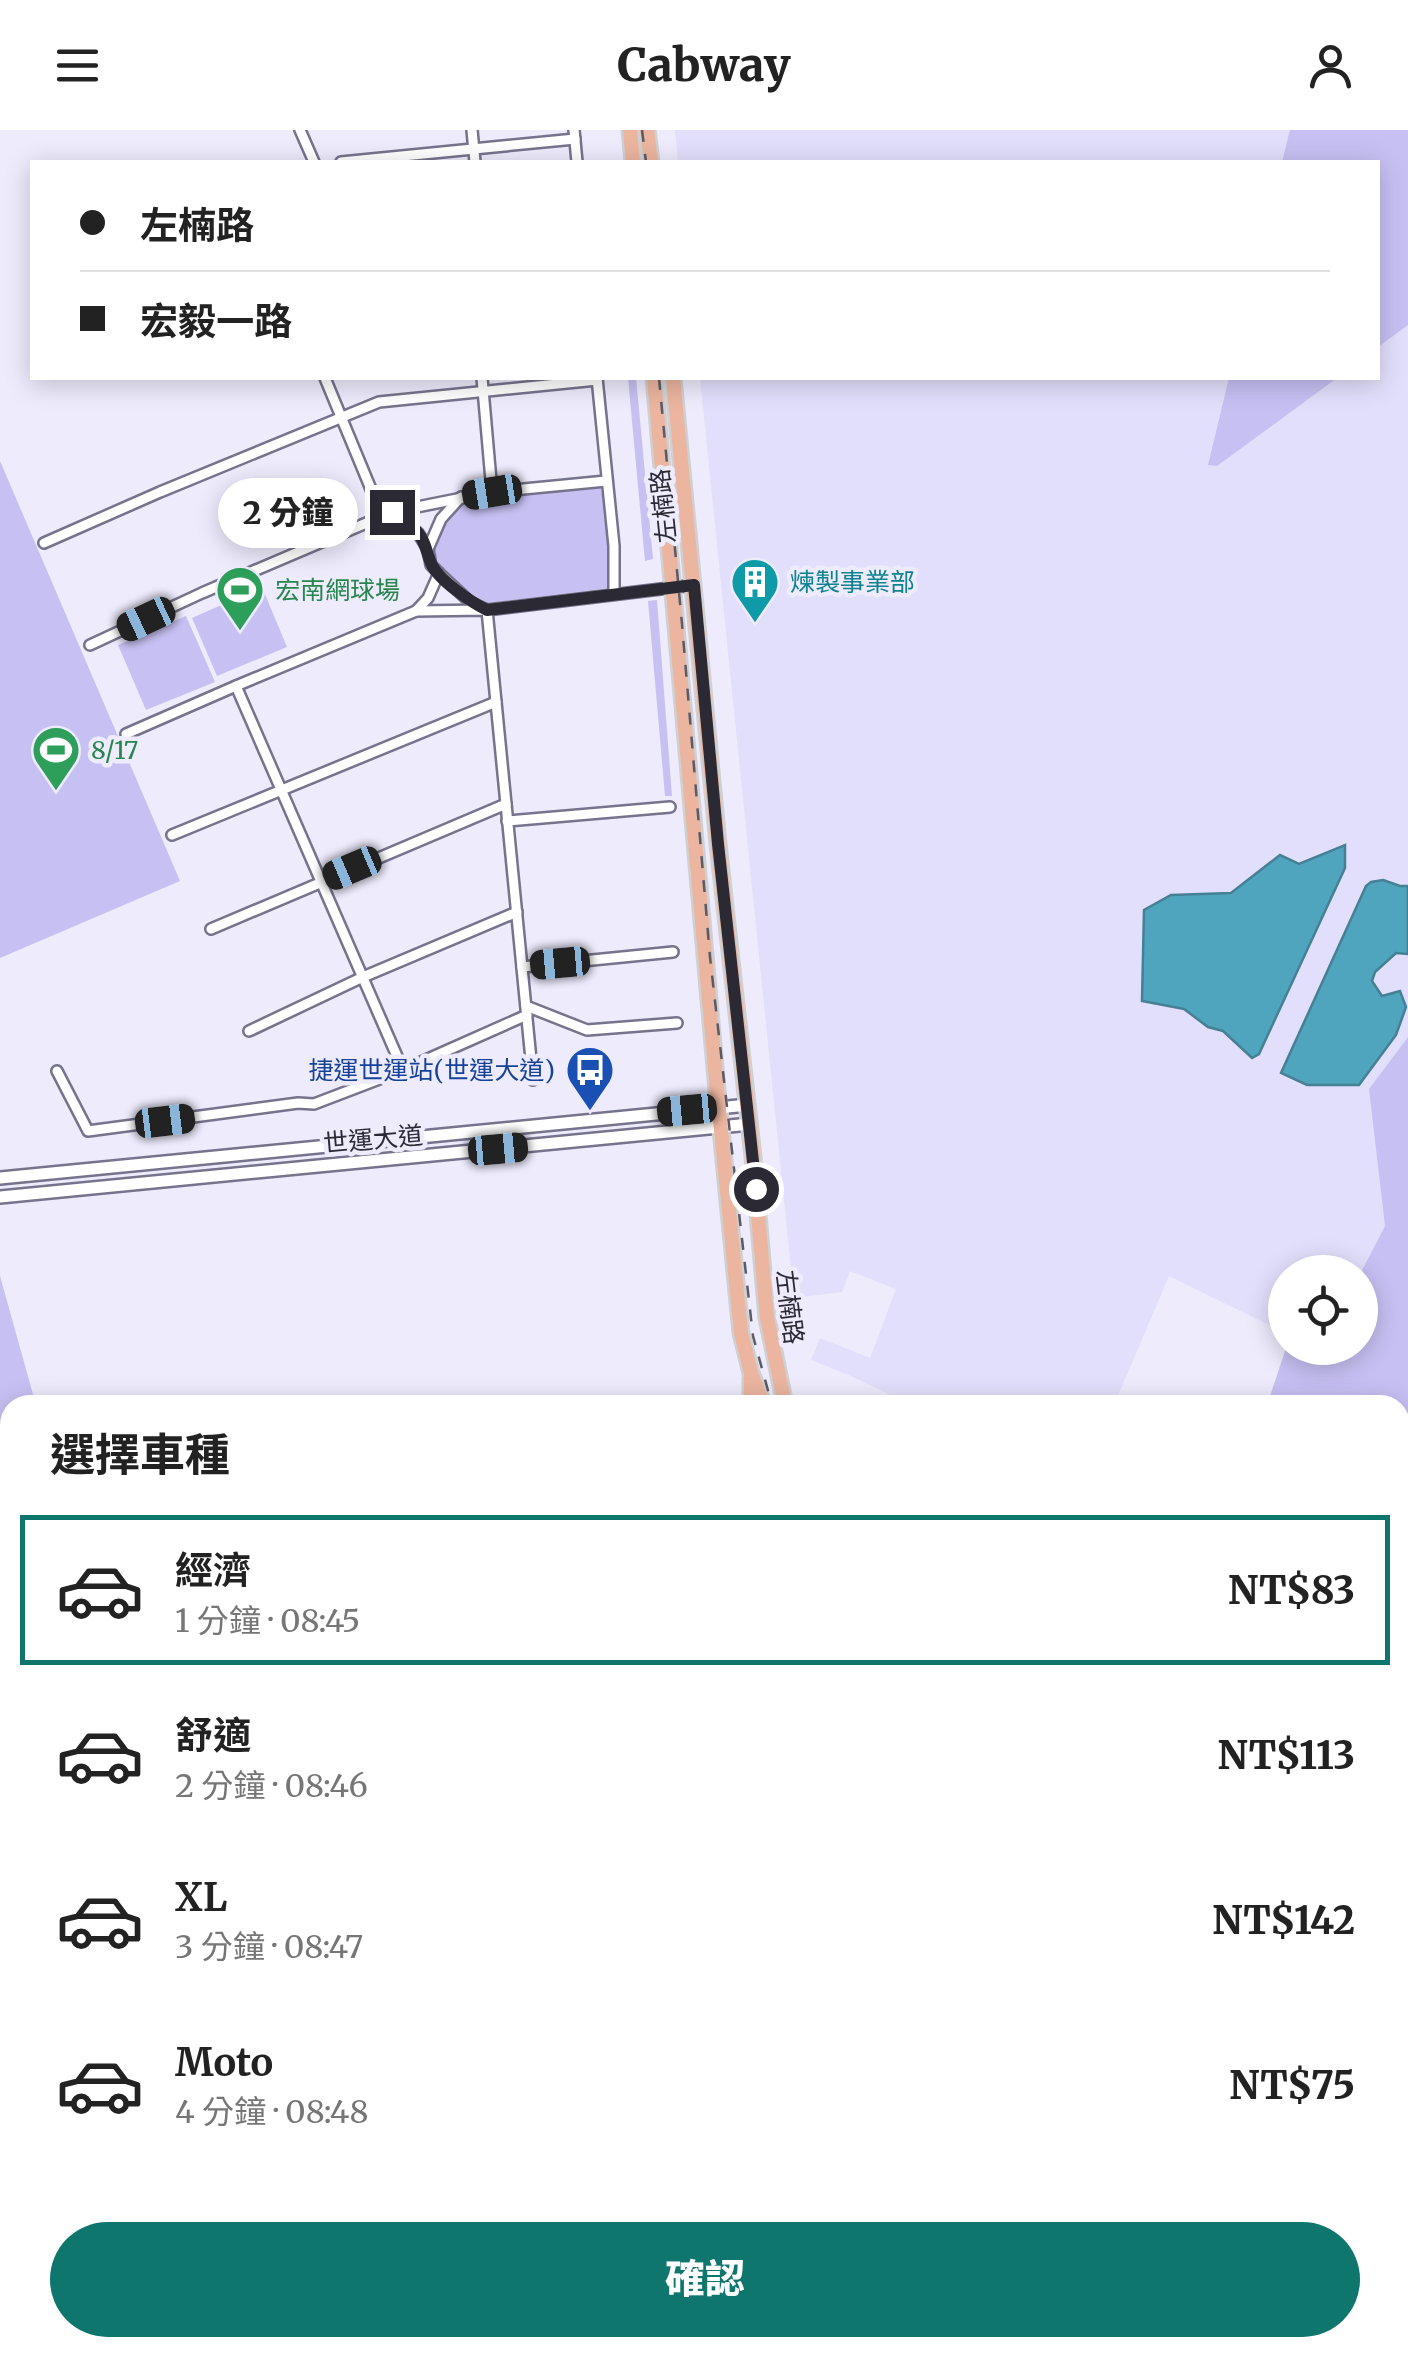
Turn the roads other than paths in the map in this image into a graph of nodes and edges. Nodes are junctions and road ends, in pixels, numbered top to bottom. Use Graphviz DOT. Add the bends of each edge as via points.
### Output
graph roads {
  1 [pos="300,130"];
  2 [pos="472,130"];
  3 [pos="630,130"];
  4 [pos="648,130"];
  5 [pos="575,135"];
  6 [pos="474,149"];
  7 [pos="313,160"];
  8 [pos="361,160"];
  9 [pos="475,160"];
  10 [pos="577,160"];
  11 [pos="633,160"];
  12 [pos="651,160"];
  13 [pos="325,380"];
  14 [pos="482,380"];
  15 [pos="588,380"];
  16 [pos="597,380"];
  17 [pos="654,380"];
  18 [pos="673,380"];
  19 [pos="483,391"];
  20 [pos="341,419"];
  21 [pos="606,480"];
  22 [pos="492,492"];
  23 [pos="462,496"];
  24 [pos="392,512"];
  25 [pos="44,543"];
  26 [pos="428,549"];
  27 [pos="439,574"];
  28 [pos="694,585"];
  29 [pos="674,587"];
  30 [pos="614,594"];
  31 [pos="487,610"];
  32 [pos="416,612"];
  33 [pos="90,645"];
  34 [pos="236,686"];
  35 [pos="496,702"];
  36 [pos="126,734"];
  37 [pos="282,790"];
  38 [pos="506,804"];
  39 [pos="670,807"];
  40 [pos="507,820"];
  41 [pos="172,835"];
  42 [pos="321,882"];
  43 [pos="516,912"];
  44 [pos="210,929"];
  45 [pos="673,952"];
  46 [pos="522,966"];
  47 [pos="362,977"];
  48 [pos="526,1011"];
  49 [pos="677,1023"];
  50 [pos="250,1031"];
  51 [pos="402,1070"];
  52 [pos="56,1071"];
  53 [pos="533,1080"];
  54 [pos="748,1105"];
  55 [pos="719,1107"];
  56 [pos="750,1124"];
  57 [pos="721,1127"];
  58 [pos="0,1178"];
  59 [pos="0,1197"];
  60 [pos="751,1372"];
  61 [pos="751,1395"];
  62 [pos="760,1395"];
  63 [pos="783,1395"];
  1 -- 7 [label="street"];
  2 -- 6 [label="street"];
  3 -- 11 [label="main road"];
  4 -- 12 [label="main road"];
  5 -- 6 [label="street"];
  5 -- 10 [label="street"];
  6 -- 8 [label="street"];
  6 -- 9 [label="street"];
  13 -- 20 [label="street"];
  14 -- 19 [label="street"];
  15 -- 19 [label="street"];
  16 -- 21 [label="street"];
  17 -- 29 [label="main road, 左楠路"];
  18 -- 28 [label="main road, 左楠路"];
  19 -- 20 [label="street" via="378,402"];
  19 -- 22 [label="street"];
  20 -- 24 [label="street" via="370,489"];
  20 -- 25 [label="street"];
  21 -- 22 [label="street"];
  21 -- 30 [label="street"];
  22 -- 23 [label="street"];
  23 -- 24 [label="street"];
  23 -- 26 [label="street" via="441,519"];
  24 -- 26 [label="street"];
  24 -- 33 [label="street"];
  26 -- 27 [label="street"];
  27 -- 31 [label="street"];
  27 -- 32 [label="street"];
  28 -- 29 [label="street"];
  28 -- 54 [label="main road, 左楠路"];
  29 -- 30 [label="street"];
  29 -- 55 [label="main road, 左楠路"];
  30 -- 31 [label="street"];
  31 -- 32 [label="street"];
  31 -- 35 [label="street"];
  32 -- 34 [label="street"];
  34 -- 36 [label="street"];
  34 -- 37 [label="street"];
  35 -- 37 [label="street"];
  35 -- 38 [label="street"];
  37 -- 41 [label="street"];
  37 -- 42 [label="street"];
  38 -- 40 [label="street"];
  38 -- 42 [label="street"];
  39 -- 40 [label="street"];
  40 -- 43 [label="street"];
  42 -- 44 [label="street"];
  42 -- 47 [label="street"];
  43 -- 46 [label="street"];
  43 -- 47 [label="street"];
  45 -- 46 [label="street"];
  46 -- 48 [label="street"];
  47 -- 50 [label="street"];
  47 -- 51 [label="street"];
  48 -- 49 [label="street" via="588,1030"];
  48 -- 51 [label="street"];
  48 -- 53 [label="street"];
  51 -- 52 [label="street" via="314,1104 88,1131"];
  54 -- 55 [label="street, 世運大道"];
  54 -- 56 [label="main road, 左楠路"];
  55 -- 57 [label="main road, 左楠路"];
  55 -- 58 [label="street, 世運大道"];
  56 -- 57 [label="street, 世運大道"];
  56 -- 63 [label="main road, 左楠路" via="766,1318"];
  57 -- 59 [label="street, 世運大道"];
  57 -- 60 [label="main road, 左楠路" via="741,1332"];
  60 -- 61 [label="main road"];
  60 -- 62 [label="main road"];
}
